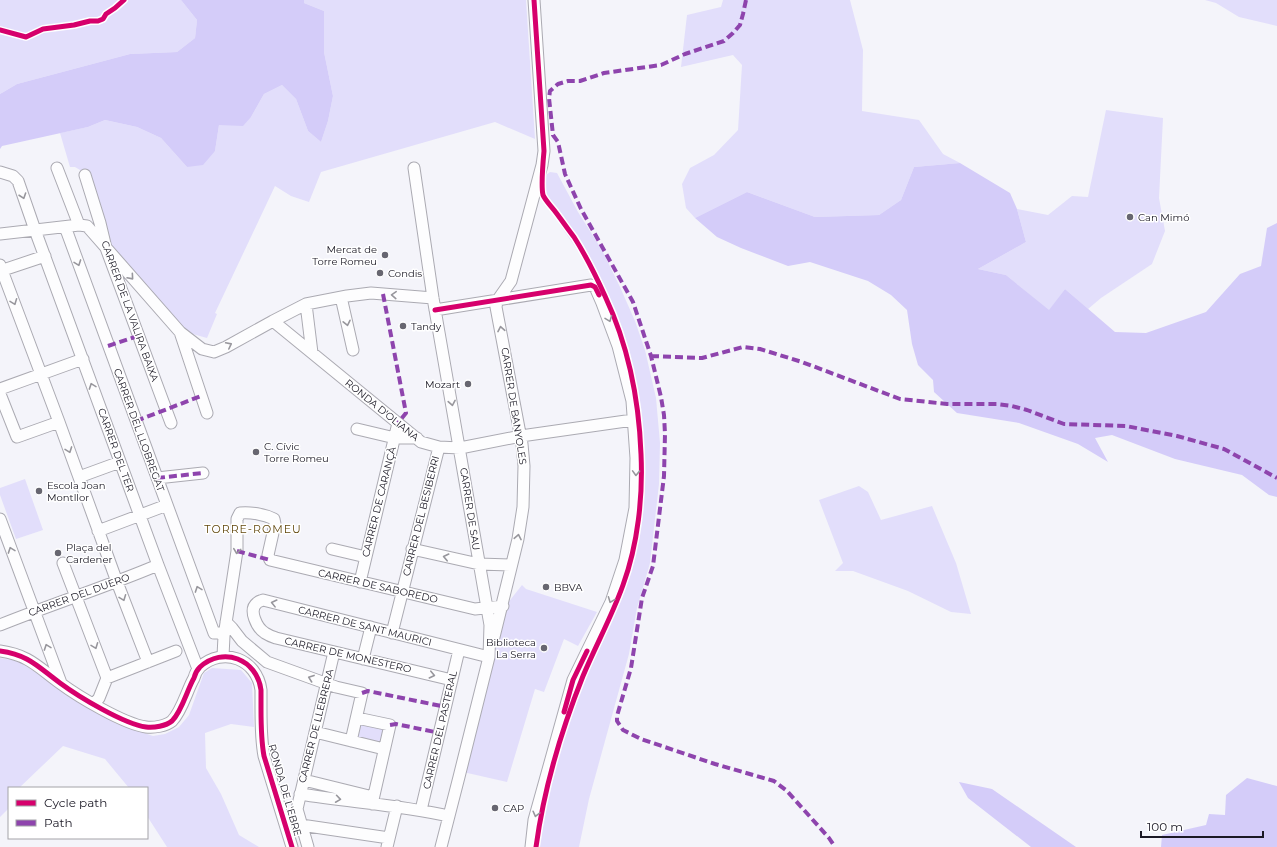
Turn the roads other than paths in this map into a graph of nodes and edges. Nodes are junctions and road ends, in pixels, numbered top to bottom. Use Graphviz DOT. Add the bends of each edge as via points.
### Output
graph roads {
  1 [pos="534,0"];
  2 [pos="57,168"];
  3 [pos="414,168"];
  4 [pos="0,172"];
  5 [pos="85,174"];
  6 [pos="79,225"];
  7 [pos="64,227"];
  8 [pos="35,230"];
  9 [pos="0,234"];
  10 [pos="106,248"];
  11 [pos="45,256"];
  12 [pos="1,269"];
  13 [pos="341,297"];
  14 [pos="433,298"];
  15 [pos="496,301"];
  16 [pos="306,304"];
  17 [pos="435,310"];
  18 [pos="275,323"];
  19 [pos="180,332"];
  20 [pos="353,350"];
  21 [pos="312,353"];
  22 [pos="83,359"];
  23 [pos="41,374"];
  24 [pos="0,389"];
  25 [pos="0,394"];
  26 [pos="207,414"];
  27 [pos="634,420"];
  28 [pos="59,422"];
  29 [pos="171,423"];
  30 [pos="398,423"];
  31 [pos="357,429"];
  32 [pos="521,436"];
  33 [pos="395,438"];
  34 [pos="417,438"];
  35 [pos="438,447"];
  36 [pos="460,448"];
  37 [pos="120,462"];
  38 [pos="203,473"];
  39 [pos="79,477"];
  40 [pos="157,478"];
  41 [pos="167,504"];
  42 [pos="140,514"];
  43 [pos="0,519"];
  44 [pos="98,531"];
  45 [pos="3,534"];
  46 [pos="332,549"];
  47 [pos="412,549"];
  48 [pos="366,557"];
  49 [pos="63,563"];
  50 [pos="479,564"];
  51 [pos="158,565"];
  52 [pos="511,566"];
  53 [pos="116,582"];
  54 [pos="360,582"];
  55 [pos="401,592"];
  56 [pos="76,597"];
  57 [pos="503,606"];
  58 [pos="487,607"];
  59 [pos="34,611"];
  60 [pos="254,616"];
  61 [pos="226,622"];
  62 [pos="0,625"];
  63 [pos="371,627"];
  64 [pos="392,633"];
  65 [pos="219,635"];
  66 [pos="459,650"];
  67 [pos="0,651"];
  68 [pos="176,651"];
  69 [pos="334,652"];
  70 [pos="221,657"];
  71 [pos="489,657"];
  72 [pos="363,659"];
  73 [pos="148,662"];
  74 [pos="198,668"];
  75 [pos="107,678"];
  76 [pos="452,680"];
  77 [pos="61,684"];
  78 [pos="328,684"];
  79 [pos="94,704"];
  80 [pos="356,718"];
  81 [pos="316,732"];
  82 [pos="351,741"];
  83 [pos="384,749"];
  84 [pos="304,780"];
  85 [pos="300,794"];
  86 [pos="372,801"];
  87 [pos="397,806"];
  88 [pos="421,810"];
  89 [pos="449,816"];
  90 [pos="301,825"];
  91 [pos="388,843"];
  92 [pos="292,847"];
  93 [pos="308,847"];
  94 [pos="441,847"];
  95 [pos="531,847"];
  1 -- 15 [label="street" via="544,151 511,280"];
  2 -- 6 [label="street"];
  3 -- 14 [label="street, CARRER DE SAU"];
  4 -- 8 [label="street, CARRER DEL TER, one-way" via="13,176 18,181"];
  5 -- 10 [label="street, CARRER DE LA VALIRA BAIXA"];
  6 -- 7 [label="street"];
  6 -- 10 [label="street" via="87,226"];
  7 -- 8 [label="street"];
  7 -- 40 [label="street, CARRER DEL LLOBREGAT, one-way"];
  8 -- 9 [label="street"];
  8 -- 11 [label="street, CARRER DEL TER"];
  10 -- 19 [label="street, one-way"];
  10 -- 29 [label="street, CARRER DE LA VALIRA BAIXA"];
  11 -- 12 [label="street"];
  11 -- 22 [label="street, CARRER DEL TER"];
  12 -- 23 [label="street, one-way"];
  14 -- 13 [label="street, one-way" via="371,293"];
  13 -- 16 [label="street"];
  13 -- 20 [label="street, one-way"];
  14 -- 17 [label="street, CARRER DE SAU"];
  15 -- 17 [label="street"];
  15 -- 27 [label="street, one-way" via="591,284 595,287 618,346 632,401"];
  32 -- 15 [label="street, CARRER DE BANYOLES, one-way"];
  16 -- 18 [label="street"];
  16 -- 21 [label="street"];
  17 -- 36 [label="street, CARRER DE SAU, one-way"];
  19 -- 18 [label="street, one-way" via="202,349 214,352"];
  18 -- 21 [label="street, RONDA D'OLIANA"];
  19 -- 26 [label="street"];
  21 -- 30 [label="street, RONDA D'OLIANA"];
  22 -- 23 [label="street"];
  37 -- 22 [label="street, CARRER DEL TER, one-way"];
  23 -- 24 [label="street"];
  23 -- 28 [label="street"];
  25 -- 28 [label="street" via="17,437"];
  27 -- 32 [label="street, RONDA D'OLIANA"];
  27 -- 95 [label="street, one-way" via="635,508 625,560 611,602 573,680 534,820"];
  28 -- 39 [label="street, one-way"];
  30 -- 33 [label="street, CARRER DE CARANÇÀ"];
  30 -- 34 [label="street, RONDA D'OLIANA"];
  31 -- 33 [label="street"];
  32 -- 36 [label="street, RONDA D'OLIANA"];
  52 -- 32 [label="street, CARRER DE BANYOLES, one-way" via="523,507 524,466"];
  33 -- 34 [label="street"];
  33 -- 48 [label="street, CARRER DE CARANÇÀ"];
  34 -- 35 [label="street, RONDA D'OLIANA" via="421,442"];
  35 -- 36 [label="street, RONDA D'OLIANA"];
  35 -- 47 [label="street, CARRER DEL BESIBERRI"];
  36 -- 50 [label="street, CARRER DE SAU"];
  37 -- 39 [label="street"];
  37 -- 42 [label="street, CARRER DEL TER"];
  38 -- 40 [label="street"];
  39 -- 44 [label="street"];
  40 -- 41 [label="street, CARRER DEL LLOBREGAT"];
  41 -- 42 [label="street"];
  65 -- 41 [label="street, CARRER DEL LLOBREGAT, one-way"];
  42 -- 44 [label="street"];
  42 -- 51 [label="street, CARRER DEL TER"];
  43 -- 45 [label="street"];
  44 -- 53 [label="street"];
  59 -- 45 [label="street, one-way"];
  46 -- 48 [label="street"];
  50 -- 47 [label="street, one-way"];
  47 -- 55 [label="street, CARRER DEL BESIBERRI"];
  48 -- 54 [label="street, CARRER DE CARANÇÀ"];
  49 -- 56 [label="street"];
  50 -- 52 [label="street"];
  50 -- 58 [label="street, CARRER DE SAU"];
  51 -- 53 [label="street, CARRER DEL DUERO"];
  51 -- 74 [label="street, CARRER DEL TER"];
  52 -- 57 [label="street, CARRER DE BANYOLES"];
  53 -- 56 [label="street, CARRER DEL DUERO"];
  53 -- 73 [label="street, one-way"];
  54 -- 55 [label="street, CARRER DE SABOREDO"];
  54 -- 61 [label="street, CARRER DE SABOREDO, one-way" via="270,560 268,555 274,519 247,512 240,513 237,519 237,551"];
  55 -- 58 [label="street, CARRER DE SABOREDO" via="475,609"];
  55 -- 64 [label="street, CARRER DEL BESIBERRI"];
  56 -- 59 [label="street, CARRER DEL DUERO"];
  56 -- 75 [label="street, one-way"];
  57 -- 58 [label="street"];
  57 -- 71 [label="street, CARRER DE BANYOLES"];
  58 -- 71 [label="street, CARRER DE SAU" via="490,625"];
  59 -- 62 [label="street, CARRER DEL DUERO"];
  77 -- 59 [label="street, one-way"];
  63 -- 60 [label="street, CARRER DE SANT MAURICI, one-way" via="263,600 256,603"];
  60 -- 69 [label="street, CARRER DE MONESTERO" via="256,624 264,633"];
  61 -- 65 [label="street"];
  78 -- 61 [label="street, one-way" via="267,662 242,641"];
  63 -- 64 [label="street, CARRER DE SANT MAURICI"];
  63 -- 72 [label="street"];
  64 -- 66 [label="street, CARRER DE SANT MAURICI"];
  65 -- 70 [label="street, CARRER DEL LLOBREGAT"];
  66 -- 71 [label="street, CARRER DE SANT MAURICI"];
  66 -- 76 [label="street, CARRER DEL PASTERAL"];
  67 -- 77 [label="street" via="22,656 38,665"];
  68 -- 73 [label="street"];
  69 -- 72 [label="street, CARRER DE MONESTERO"];
  69 -- 78 [label="street, CARRER DE LLEBRERA"];
  70 -- 74 [label="street"];
  70 -- 92 [label="street, RONDA DE L'EBRE" via="242,660 256,676 261,689 264,756"];
  71 -- 89 [label="street, CARRER DE SAU"];
  72 -- 76 [label="street, CARRER DE MONESTERO, one-way"];
  73 -- 75 [label="street"];
  74 -- 79 [label="street" via="177,714 171,722 164,725 146,728 120,719"];
  75 -- 79 [label="street"];
  76 -- 88 [label="street, CARRER DEL PASTERAL"];
  77 -- 79 [label="street"];
  78 -- 80 [label="street" via="362,693"];
  78 -- 81 [label="street, CARRER DE LLEBRERA"];
  80 -- 82 [label="street"];
  80 -- 83 [label="street" via="390,725"];
  81 -- 82 [label="street"];
  81 -- 84 [label="street, CARRER DE LLEBRERA"];
  82 -- 83 [label="street"];
  83 -- 86 [label="street"];
  84 -- 85 [label="street, CARRER DE LLEBRERA"];
  84 -- 86 [label="street"];
  85 -- 86 [label="street, one-way"];
  85 -- 90 [label="street, CARRER DE LLEBRERA" via="297,809"];
  86 -- 87 [label="street"];
  87 -- 88 [label="street"];
  87 -- 91 [label="street"];
  88 -- 89 [label="street"];
  89 -- 94 [label="street, CARRER DE SAU"];
  90 -- 91 [label="street"];
  90 -- 93 [label="street, CARRER DE LLEBRERA"];
}
